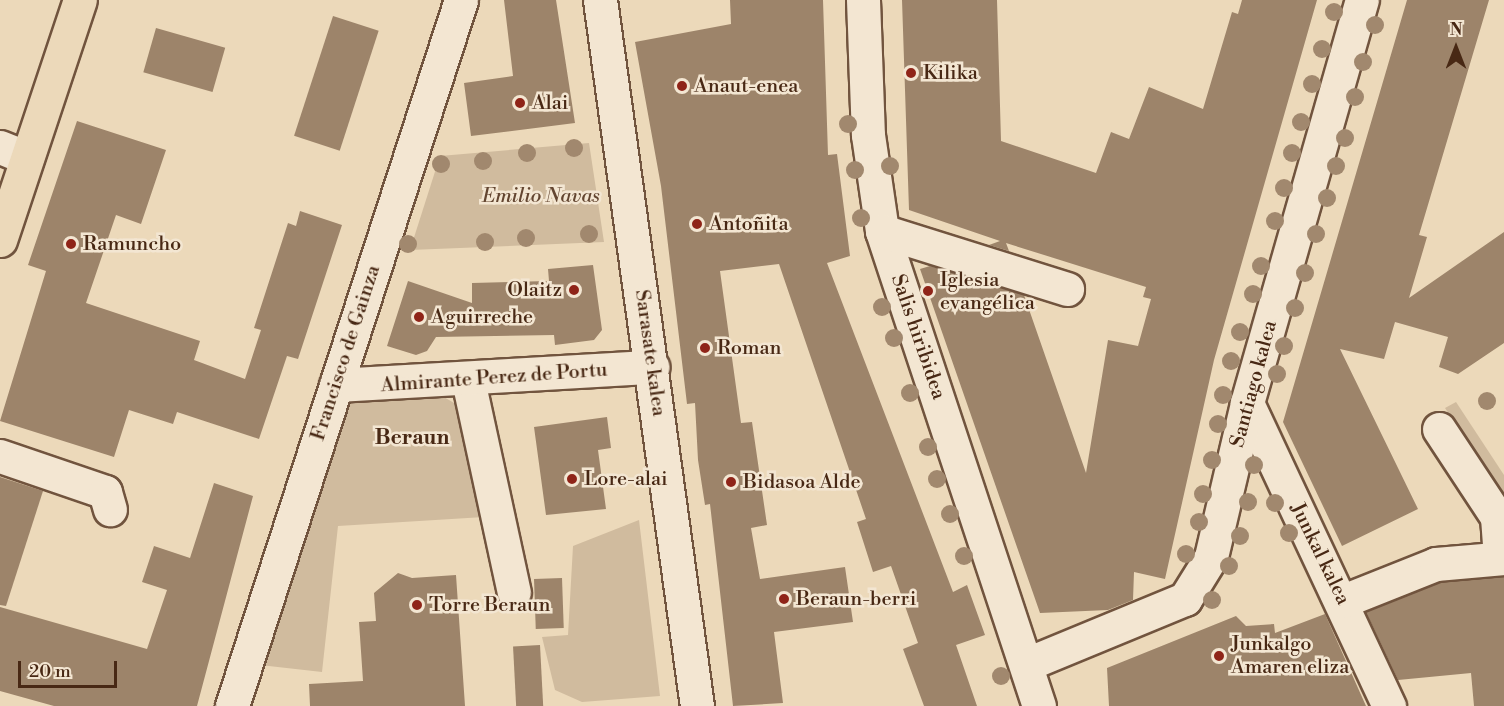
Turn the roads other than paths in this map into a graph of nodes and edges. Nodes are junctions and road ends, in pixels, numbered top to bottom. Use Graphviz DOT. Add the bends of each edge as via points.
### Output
graph roads {
  1 [pos="80,0"];
  2 [pos="461,0"];
  3 [pos="600,0"];
  4 [pos="864,0"];
  5 [pos="1362,0"];
  6 [pos="14,153"];
  7 [pos="882,231"];
  8 [pos="0,240"];
  9 [pos="1067,290"];
  10 [pos="652,368"];
  11 [pos="468,380"];
  12 [pos="336,385"];
  13 [pos="1247,403"];
  14 [pos="1439,429"];
  15 [pos="0,456"];
  16 [pos="110,508"];
  17 [pos="1502,558"];
  18 [pos="514,592"];
  19 [pos="1343,602"];
  20 [pos="1028,664"];
  21 [pos="232,706"];
  22 [pos="697,706"];
  23 [pos="1040,706"];
  24 [pos="1389,706"];
  1 -- 6 [label="main road"];
  2 -- 12 [label="street, Francisco de Gainza"];
  3 -- 10 [label="street, Sarasate kalea"];
  4 -- 7 [label="street, Salis hiribidea" via="868,135"];
  5 -- 13 [label="street, Santiago kalea"];
  6 -- 8 [label="main road"];
  7 -- 9 [label="street"];
  7 -- 20 [label="street, Salis hiribidea"];
  10 -- 11 [label="street, Almirante Perez de Portu"];
  10 -- 22 [label="street, Sarasate kalea"];
  11 -- 12 [label="street, Almirante Perez de Portu"];
  11 -- 18 [label="street"];
  12 -- 21 [label="street, Francisco de Gainza"];
  13 -- 19 [label="street, Junkal kalea"];
  13 -- 20 [label="street, Santiago kalea" via="1211,557 1185,599"];
  14 -- 17 [label="street" via="1497,517"];
  15 -- 16 [label="street" via="105,492"];
  17 -- 19 [label="street" via="1436,564"];
  19 -- 24 [label="street, Junkal kalea"];
  20 -- 23 [label="street, Salis hiribidea"];
}
